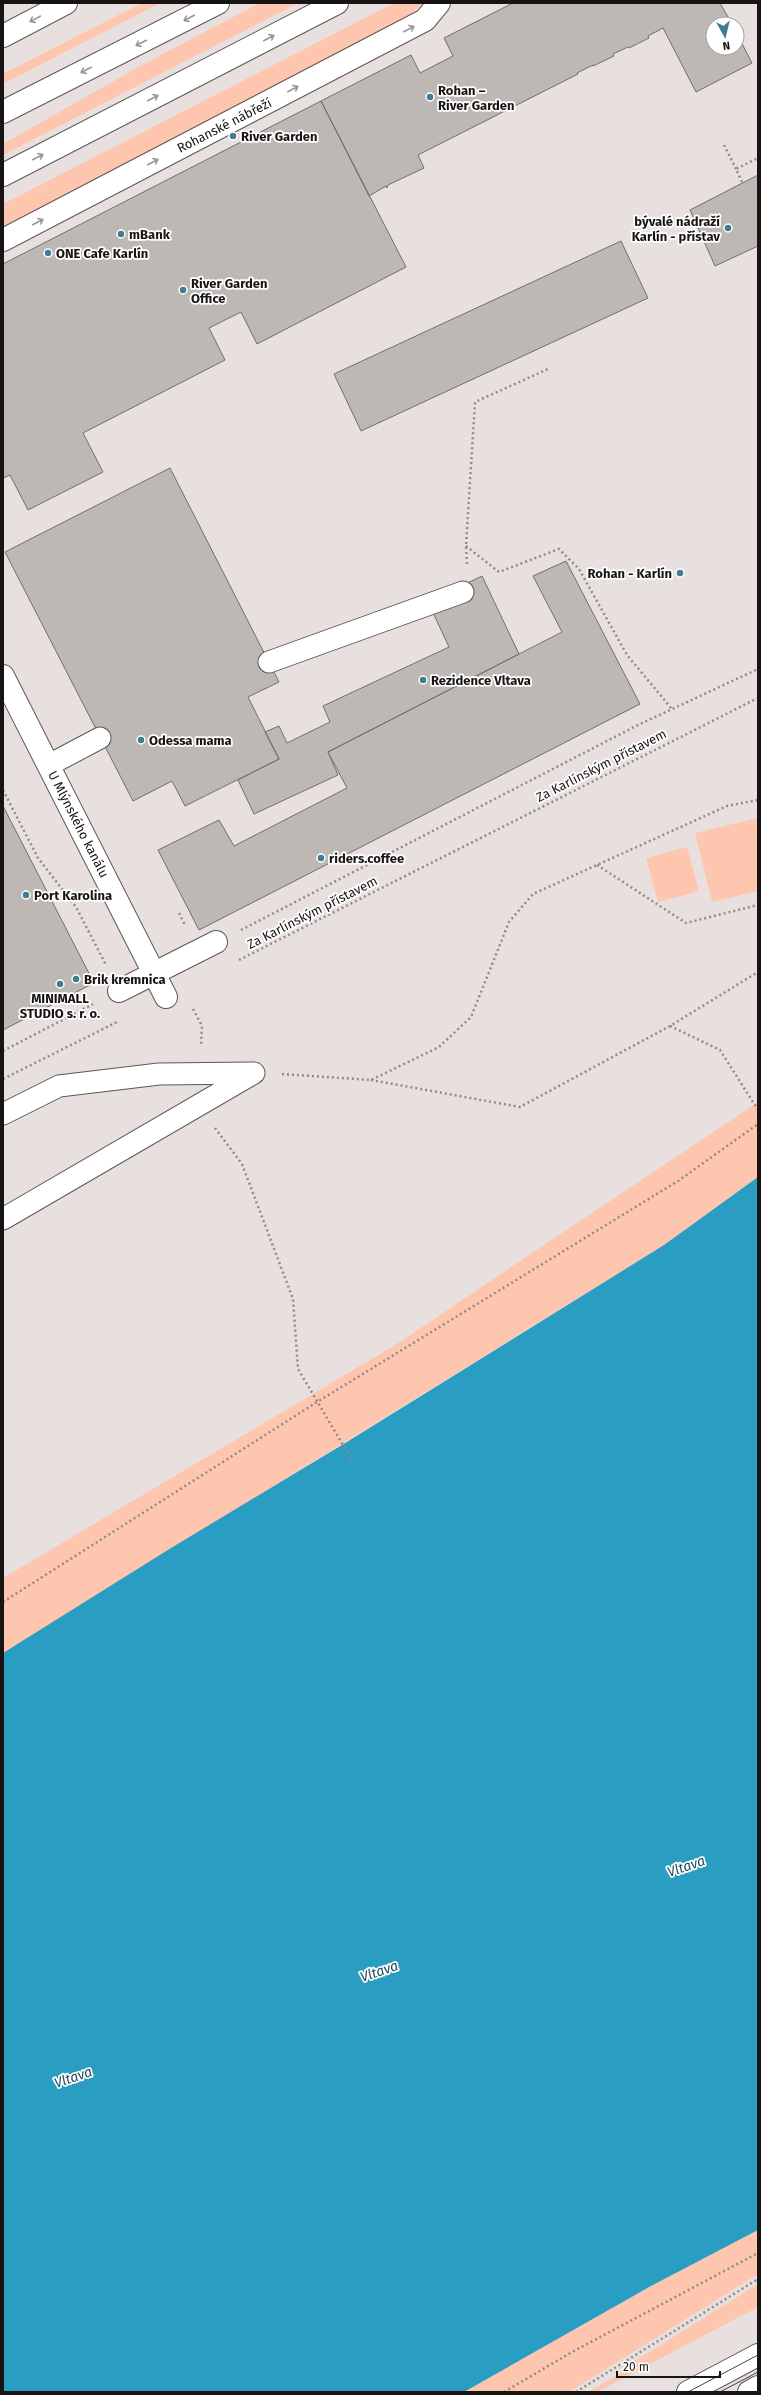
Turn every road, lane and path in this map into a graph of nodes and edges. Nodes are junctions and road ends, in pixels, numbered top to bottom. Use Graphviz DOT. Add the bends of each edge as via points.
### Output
graph roads {
  1 [pos="66,3"];
  2 [pos="218,3"];
  3 [pos="337,3"];
  4 [pos="439,3"];
  5 [pos="3,36"];
  6 [pos="3,112"];
  7 [pos="724,145"];
  8 [pos="758,158"];
  9 [pos="736,169"];
  10 [pos="3,175"];
  11 [pos="742,182"];
  12 [pos="3,240"];
  13 [pos="548,369"];
  14 [pos="466,546"];
  15 [pos="467,570"];
  16 [pos="463,592"];
  17 [pos="269,662"];
  18 [pos="758,669"];
  19 [pos="3,676"];
  20 [pos="758,698"];
  21 [pos="672,709"];
  22 [pos="100,738"];
  23 [pos="49,765"];
  24 [pos="3,791"];
  25 [pos="758,800"];
  26 [pos="597,865"];
  27 [pos="758,906"];
  28 [pos="179,913"];
  29 [pos="216,942"];
  30 [pos="232,964"];
  31 [pos="758,972"];
  32 [pos="154,973"];
  33 [pos="119,991"];
  34 [pos="166,997"];
  35 [pos="124,1018"];
  36 [pos="202,1026"];
  37 [pos="670,1026"];
  38 [pos="3,1051"];
  39 [pos="200,1073"];
  40 [pos="254,1073"];
  41 [pos="3,1079"];
  42 [pos="371,1080"];
  43 [pos="207,1101"];
  44 [pos="758,1110"];
  45 [pos="3,1114"];
  46 [pos="758,1124"];
  47 [pos="3,1219"];
  48 [pos="317,1402"];
  49 [pos="353,1462"];
  50 [pos="3,1602"];
  51 [pos="758,2253"];
  52 [pos="758,2279"];
  53 [pos="758,2355"];
  54 [pos="758,2387"];
  55 [pos="504,2392"];
  56 [pos="576,2392"];
  57 [pos="688,2392"];
  58 [pos="749,2392"];
  1 -- 5 [label="street, one-way"];
  2 -- 6 [label="street, one-way"];
  10 -- 3 [label="street, one-way"];
  12 -- 4 [label="street, Rohanské nábřeží, one-way" via="425,20"];
  7 -- 9 [label="path"];
  8 -- 9 [label="path"];
  9 -- 11 [label="path"];
  13 -- 14 [label="path" via="475,402"];
  14 -- 15 [label="path"];
  14 -- 21 [label="path" via="499,572 559,549 579,569 627,655"];
  16 -- 17 [label="lane"];
  18 -- 21 [label="path"];
  19 -- 23 [label="street, U Mlýnského kanálu"];
  20 -- 30 [label="path, Za Karlínským přístavem"];
  21 -- 29 [label="path"];
  22 -- 23 [label="lane"];
  23 -- 32 [label="street, U Mlýnského kanálu"];
  24 -- 33 [label="path" via="38,858 76,907"];
  25 -- 26 [label="path" via="726,806"];
  26 -- 27 [label="path" via="686,923"];
  26 -- 42 [label="path" via="533,894 509,922 471,1018 440,1047"];
  28 -- 29 [label="path" via="190,936 201,938 211,932"];
  29 -- 32 [label="street"];
  31 -- 37 [label="path"];
  32 -- 33 [label="street"];
  32 -- 34 [label="street, U Mlýnského kanálu"];
  33 -- 38 [label="path"];
  35 -- 41 [label="path"];
  36 -- 39 [label="path"];
  37 -- 42 [label="path" via="520,1107"];
  37 -- 44 [label="path" via="720,1050"];
  39 -- 40 [label="lane"];
  39 -- 45 [label="lane" via="159,1074 59,1086"];
  40 -- 42 [label="path"];
  40 -- 43 [label="lane"];
  43 -- 47 [label="lane"];
  43 -- 48 [label="path" via="212,1124 242,1164 293,1299 298,1369"];
  46 -- 48 [label="path" via="678,1181"];
  48 -- 49 [label="path"];
  48 -- 50 [label="path"];
  51 -- 55 [label="path" via="572,2352"];
  52 -- 56 [label="path"];
  53 -- 57 [label="street"];
  54 -- 58 [label="street"];
}
